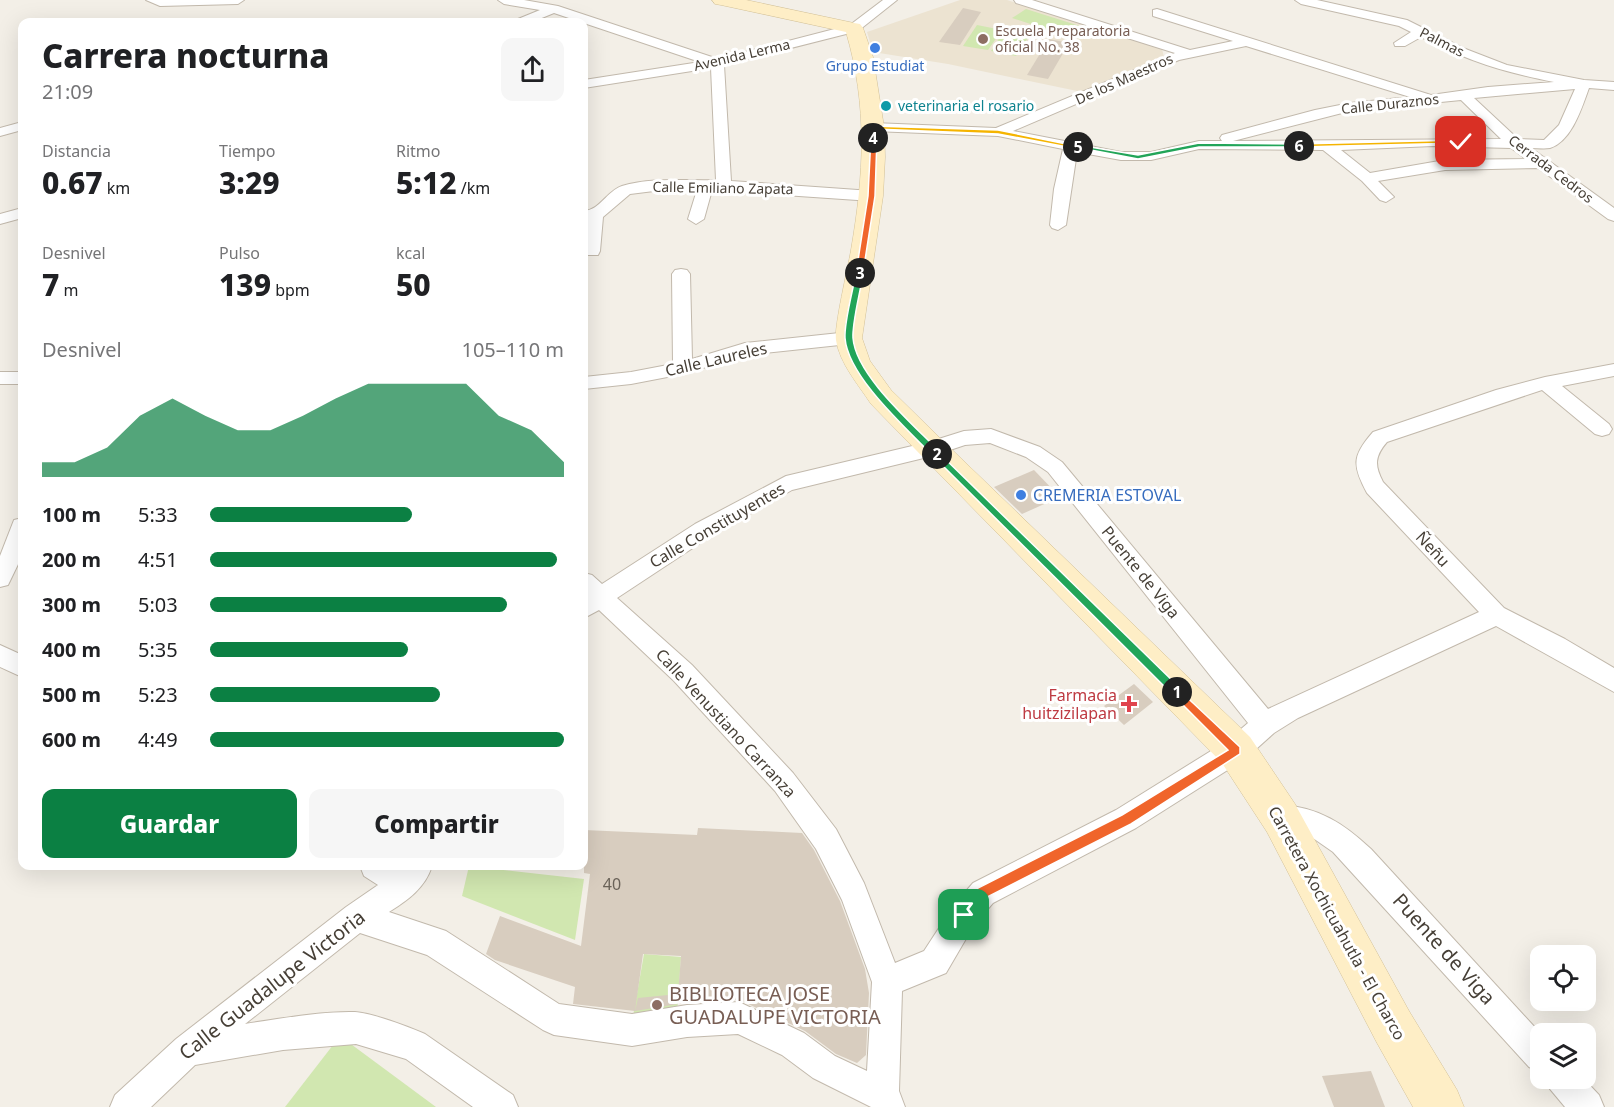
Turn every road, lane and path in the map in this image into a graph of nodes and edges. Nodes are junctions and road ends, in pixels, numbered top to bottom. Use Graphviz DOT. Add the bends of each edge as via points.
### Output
graph roads {
  1 [pos="152,0"];
  2 [pos="238,0"];
  3 [pos="504,0"];
  4 [pos="721,0"];
  5 [pos="891,0"];
  6 [pos="1020,0"];
  7 [pos="1301,0"];
  8 [pos="554,9"];
  9 [pos="1157,14"];
  10 [pos="532,18"];
  11 [pos="581,18"];
  12 [pos="588,20"];
  13 [pos="854,28"];
  14 [pos="1422,31"];
  15 [pos="1247,42"];
  16 [pos="1400,43"];
  17 [pos="1187,53"];
  18 [pos="717,63"];
  19 [pos="588,83"];
  20 [pos="1584,84"];
  21 [pos="1613,86"];
  22 [pos="1464,96"];
  23 [pos="1430,99"];
  24 [pos="18,127"];
  25 [pos="873,127"];
  26 [pos="0,132"];
  27 [pos="998,132"];
  28 [pos="1514,143"];
  29 [pos="1199,145"];
  30 [pos="1071,146"];
  31 [pos="1327,146"];
  32 [pos="1541,163"];
  33 [pos="1367,178"];
  34 [pos="706,185"];
  35 [pos="724,185"];
  36 [pos="872,196"];
  37 [pos="1386,197"];
  38 [pos="18,214"];
  39 [pos="589,216"];
  40 [pos="1614,216"];
  41 [pos="0,219"];
  42 [pos="696,219"];
  43 [pos="1058,225"];
  44 [pos="592,251"];
  45 [pos="681,274"];
  46 [pos="849,338"];
  47 [pos="683,368"];
  48 [pos="1614,370"];
  49 [pos="0,378"];
  50 [pos="18,378"];
  51 [pos="588,383"];
  52 [pos="1545,383"];
  53 [pos="1602,429"];
  54 [pos="932,449"];
  55 [pos="18,541"];
  56 [pos="0,578"];
  57 [pos="589,595"];
  58 [pos="1496,615"];
  59 [pos="0,655"];
  60 [pos="18,665"];
  61 [pos="1614,681"];
  62 [pos="1265,725"];
  63 [pos="1236,750"];
  64 [pos="1281,818"];
  65 [pos="390,870"];
  66 [pos="411,875"];
  67 [pos="356,917"];
  68 [pos="886,982"];
  69 [pos="1530,1045"];
  70 [pos="186,1051"];
  71 [pos="1571,1089"];
  72 [pos="886,1101"];
  73 [pos="127,1107"];
  74 [pos="501,1107"];
  75 [pos="1440,1107"];
  76 [pos="1587,1107"];
  1 -- 2 [label="street"];
  3 -- 8 [label="street"];
  4 -- 13 [label="main road"];
  5 -- 13 [label="street, Avenida Lerma"];
  6 -- 17 [label="street, De los Maestros"];
  7 -- 14 [label="street, Palmas" via="1392,20"];
  8 -- 10 [label="street"];
  8 -- 11 [label="street"];
  9 -- 15 [label="street"];
  12 -- 18 [label="street"];
  13 -- 18 [label="street, Avenida Lerma"];
  13 -- 25 [label="main road, Carretera Xochicuahutla - El Charco" via="863,57"];
  14 -- 16 [label="street"];
  14 -- 20 [label="street, Palmas" via="1479,60 1535,76"];
  15 -- 17 [label="street"];
  15 -- 23 [label="street"];
  17 -- 27 [label="street, De los Maestros"];
  18 -- 19 [label="street, Avenida Lerma"];
  18 -- 35 [label="street"];
  20 -- 21 [label="street"];
  20 -- 22 [label="street, Calle Duraznos"];
  20 -- 28 [label="street" via="1554,140 1547,144"];
  22 -- 23 [label="street, Calle Duraznos"];
  22 -- 28 [label="street, Cerrada Cedros"];
  23 -- 29 [label="street, Calle Duraznos" via="1350,107"];
  24 -- 26 [label="street"];
  25 -- 27 [label="street"];
  25 -- 36 [label="main road, Carretera Xochicuahutla - El Charco"];
  27 -- 30 [label="street"];
  28 -- 31 [label="street" via="1368,142"];
  28 -- 32 [label="street, Cerrada Cedros"];
  29 -- 30 [label="street" via="1138,157"];
  29 -- 31 [label="street"];
  30 -- 43 [label="street"];
  31 -- 33 [label="street"];
  32 -- 33 [label="street" via="1445,165"];
  32 -- 40 [label="street, Cerrada Cedros"];
  33 -- 37 [label="street"];
  34 -- 35 [label="street, Calle Emiliano Zapata"];
  34 -- 39 [label="street, Calle Emiliano Zapata" via="634,188"];
  34 -- 42 [label="street"];
  35 -- 36 [label="street, Calle Emiliano Zapata"];
  36 -- 46 [label="main road, Carretera Xochicuahutla - El Charco"];
  38 -- 41 [label="street"];
  39 -- 44 [label="street"];
  45 -- 47 [label="street"];
  46 -- 47 [label="street, Calle Laureles" via="745,349"];
  46 -- 54 [label="main road, Carretera Xochicuahutla - El Charco" via="867,380"];
  47 -- 51 [label="street, Calle Laureles"];
  48 -- 52 [label="street, Ñeñu"];
  49 -- 50 [label="street"];
  52 -- 53 [label="street"];
  52 -- 58 [label="street, Ñeñu" via="1380,437 1368,451 1365,468 1375,487"];
  54 -- 57 [label="street, Calle Constituyentes" via="786,484"];
  54 -- 62 [label="street, Puente de Viga" via="964,438 992,436 1034,452 1055,467"];
  54 -- 63 [label="main road, Carretera Xochicuahutla - El Charco"];
  55 -- 56 [label="street"];
  57 -- 68 [label="street, Calle Venustiano Carranza" via="683,673 784,782 826,839 854,893"];
  58 -- 61 [label="street, Ñeñu"];
  58 -- 62 [label="street" via="1288,710"];
  59 -- 60 [label="street"];
  62 -- 63 [label="street"];
  63 -- 64 [label="main road, Carretera Xochicuahutla - El Charco"];
  63 -- 68 [label="street" via="1126,819 983,893 964,915 935,962"];
  64 -- 69 [label="street, Puente de Viga" via="1303,818 1336,835"];
  64 -- 75 [label="main road, Carretera Xochicuahutla - El Charco"];
  65 -- 66 [label="street"];
  66 -- 67 [label="street, Calle Guadalupe Victoria"];
  67 -- 70 [label="street, Calle Guadalupe Victoria"];
  67 -- 72 [label="street" via="435,942 554,1019 632,1030 739,1018 793,1044 824,1067"];
  68 -- 72 [label="street"];
  70 -- 73 [label="street, Calle Guadalupe Victoria"];
  70 -- 74 [label="street" via="283,1034 356,1028 414,1045"];
  71 -- 76 [label="street"];
}
